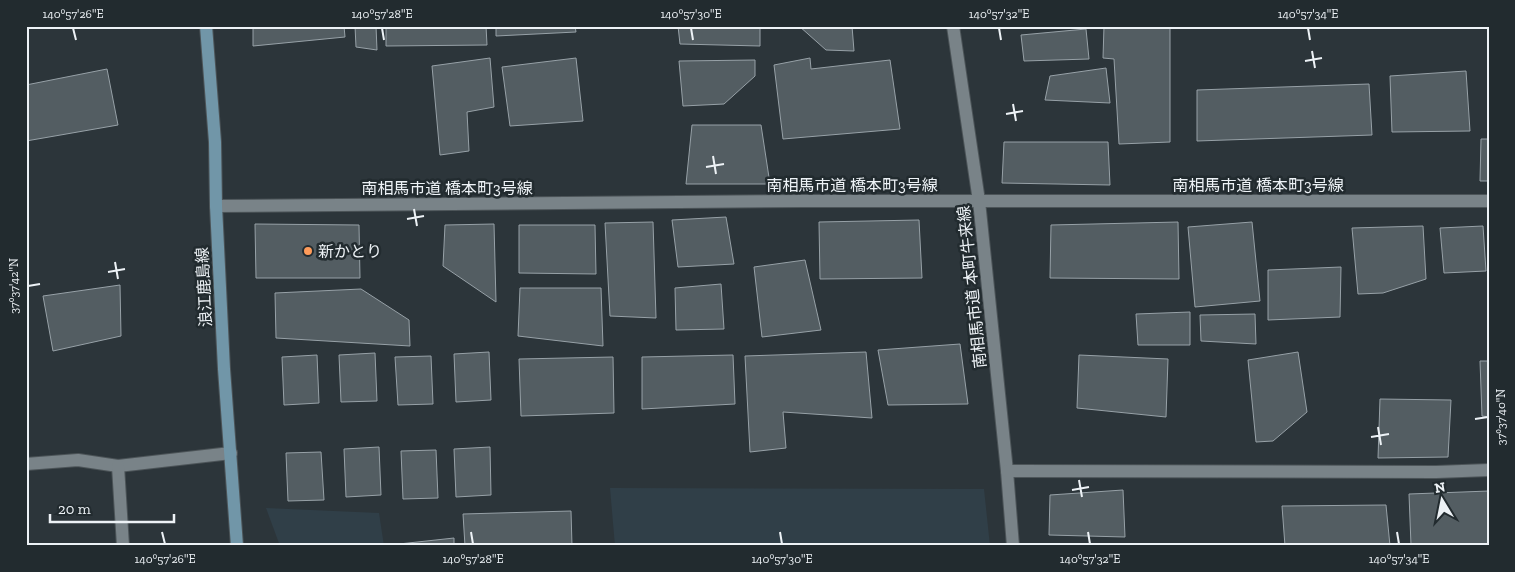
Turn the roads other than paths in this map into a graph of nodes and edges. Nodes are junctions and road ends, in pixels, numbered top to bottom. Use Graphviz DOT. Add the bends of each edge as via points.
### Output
graph roads {
  1 [pos="206,26"];
  2 [pos="953,26"];
  3 [pos="979,201"];
  4 [pos="1489,201"];
  5 [pos="216,206"];
  6 [pos="231,452"];
  7 [pos="26,464"];
  8 [pos="118,466"];
  9 [pos="1489,470"];
  10 [pos="1007,471"];
  11 [pos="123,546"];
  12 [pos="237,546"];
  13 [pos="1013,546"];
  1 -- 5 [label="main road, 浪江鹿島線" via="215,142"];
  2 -- 3 [label="street, 南相馬市道 本町牛来線"];
  3 -- 4 [label="street, 南相馬市道 橋本町3号線"];
  3 -- 5 [label="street, 南相馬市道 橋本町3号線"];
  3 -- 10 [label="street, 南相馬市道 本町牛来線"];
  5 -- 6 [label="main road, 浪江鹿島線"];
  6 -- 8 [label="street"];
  6 -- 12 [label="main road, 浪江鹿島線"];
  7 -- 8 [label="street" via="78,460"];
  8 -- 11 [label="street"];
  9 -- 10 [label="street"];
  10 -- 13 [label="street, 南相馬市道 本町牛来線"];
}
